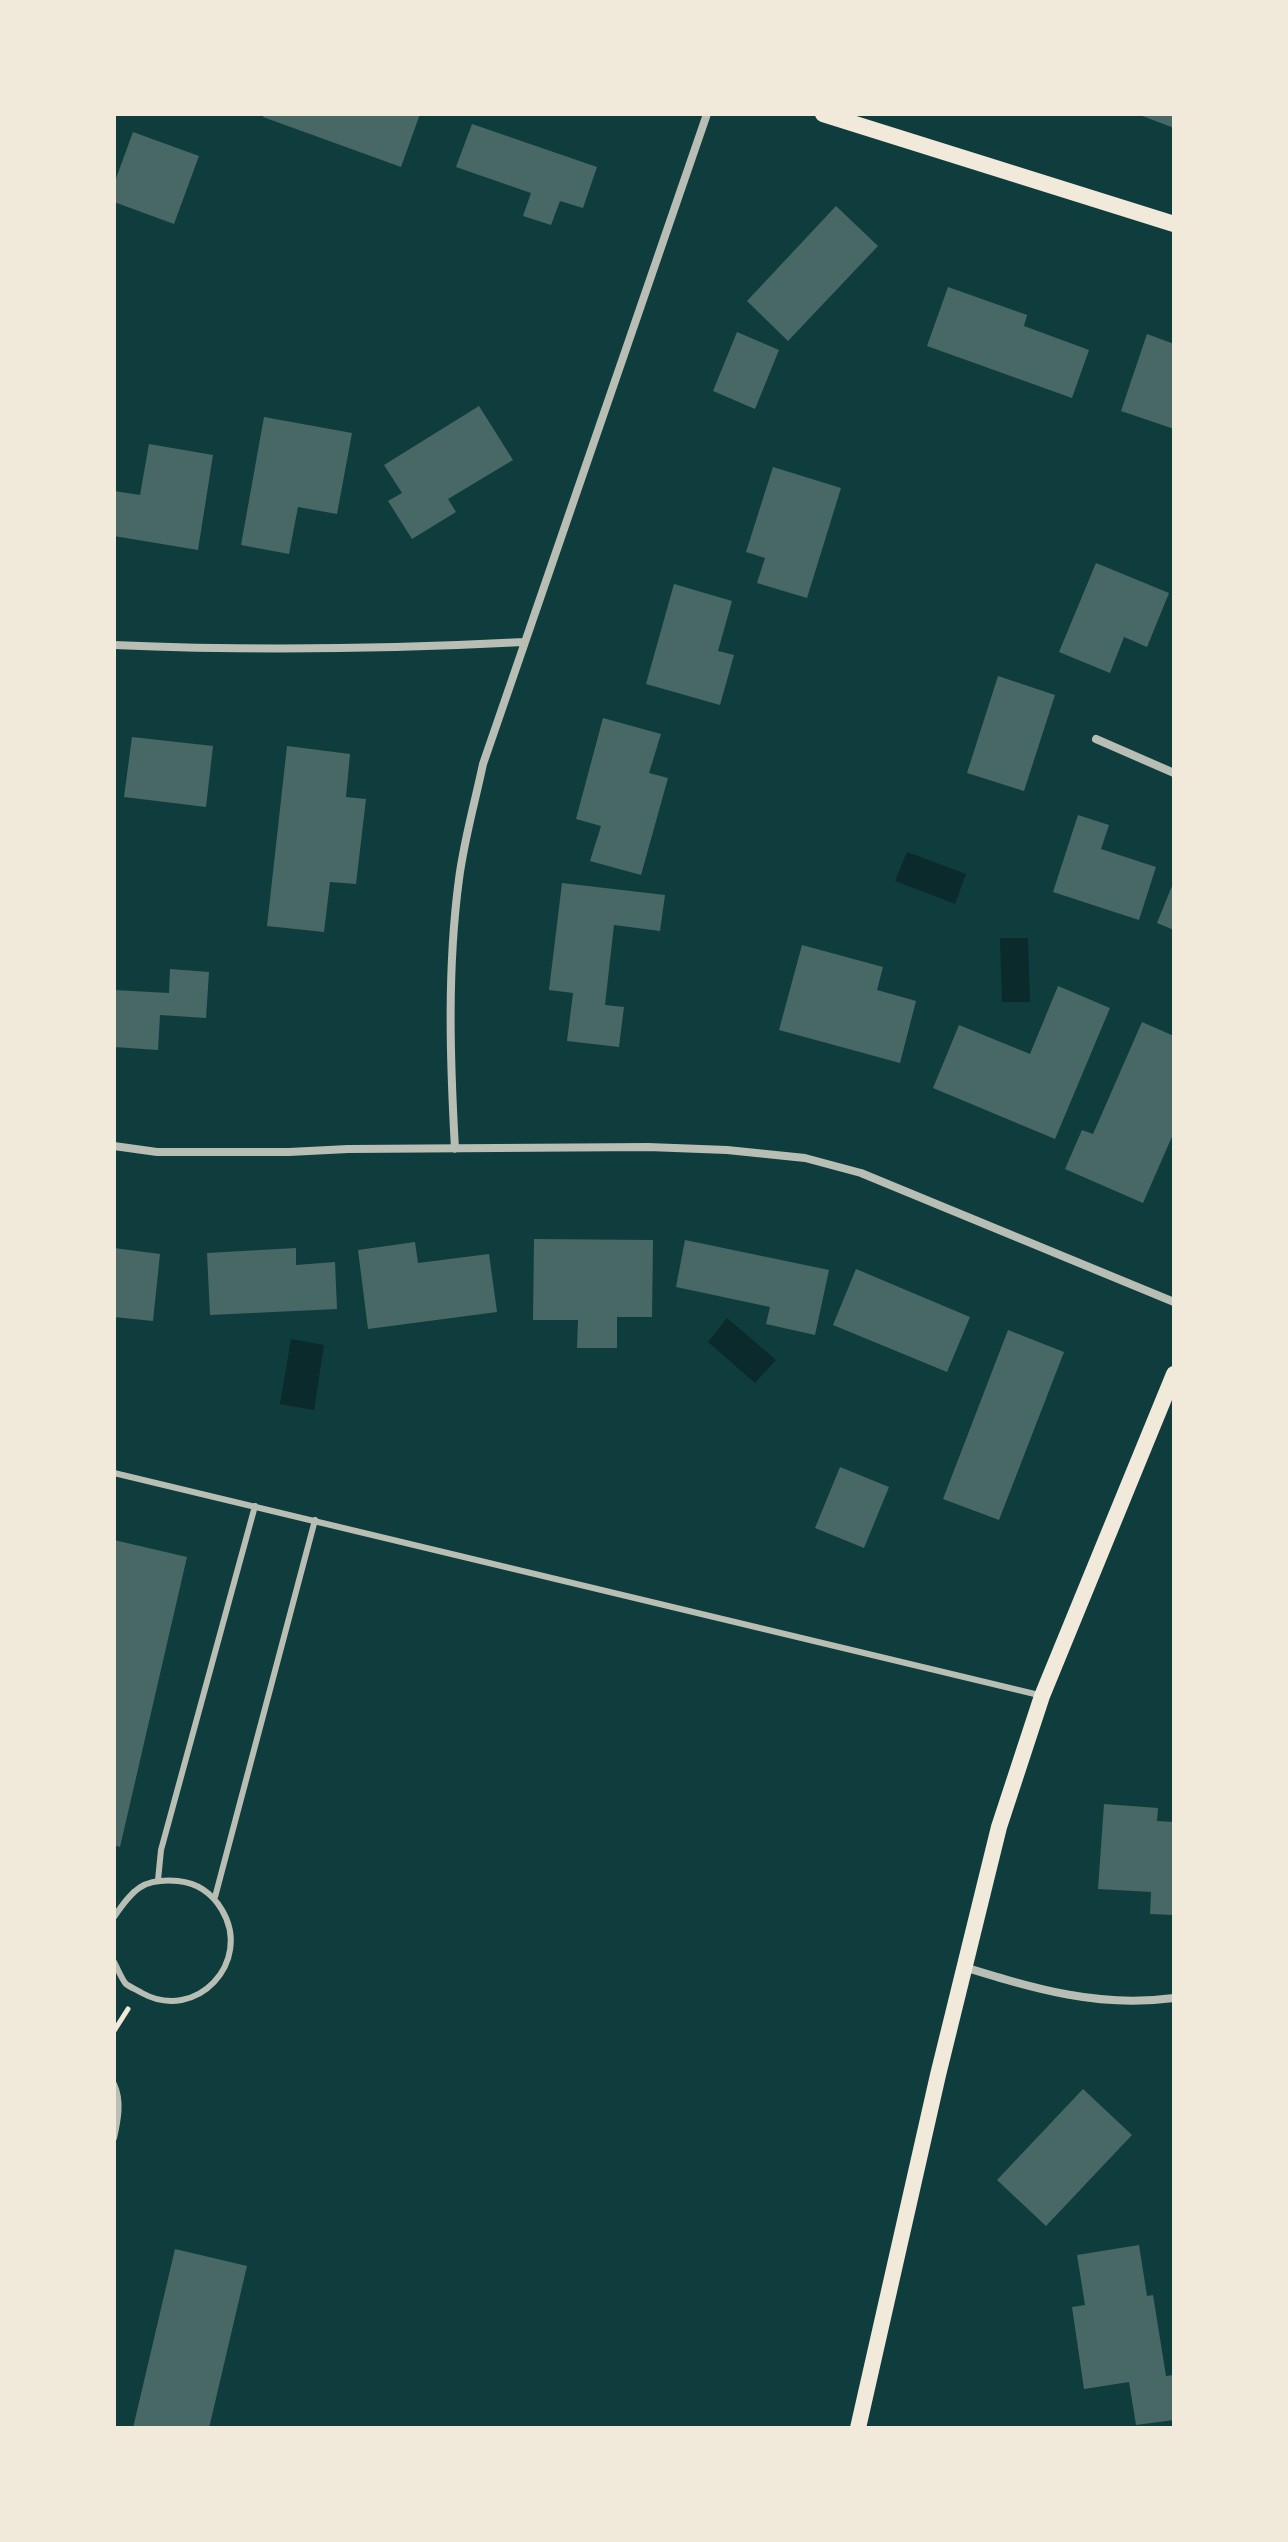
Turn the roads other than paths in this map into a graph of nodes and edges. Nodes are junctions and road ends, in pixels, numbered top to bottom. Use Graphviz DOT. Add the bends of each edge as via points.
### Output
graph roads {
  1 [pos="707,114"];
  2 [pos="823,114"];
  3 [pos="1174,224"];
  4 [pos="524,642"];
  5 [pos="114,645"];
  6 [pos="1096,739"];
  7 [pos="1174,773"];
  8 [pos="114,1146"];
  9 [pos="455,1149"];
  10 [pos="1174,1302"];
  11 [pos="1174,1374"];
  12 [pos="114,1473"];
  13 [pos="255,1506"];
  14 [pos="315,1520"];
  15 [pos="1042,1696"];
  16 [pos="158,1880"];
  17 [pos="215,1897"];
  18 [pos="114,1917"];
  19 [pos="114,1962"];
  20 [pos="964,1967"];
  21 [pos="1174,1998"];
  22 [pos="114,2084"];
  23 [pos="114,2138"];
  24 [pos="858,2428"];
  1 -- 4 [label="street"];
  2 -- 3 [label="main road"];
  4 -- 5 [label="street" via="399,648"];
  4 -- 9 [label="street" via="483,764 459,876 449,1038"];
  6 -- 7 [label="street"];
  8 -- 9 [label="street" via="157,1152"];
  9 -- 10 [label="street" via="648,1147 805,1158 861,1173"];
  11 -- 15 [label="main road"];
  12 -- 13 [label="lane"];
  13 -- 14 [label="lane"];
  13 -- 16 [label="lane" via="161,1850"];
  14 -- 15 [label="lane"];
  14 -- 17 [label="lane"];
  15 -- 20 [label="main road" via="999,1827"];
  16 -- 17 [label="lane" via="191,1882"];
  16 -- 18 [label="lane" via="131,1892"];
  17 -- 19 [label="lane" via="229,1922 231,1955 212,1986 186,2001 157,2001 126,1984"];
  20 -- 21 [label="street" via="1084,1999"];
  20 -- 24 [label="main road"];
  22 -- 23 [label="lane" via="120,2114"];
}
